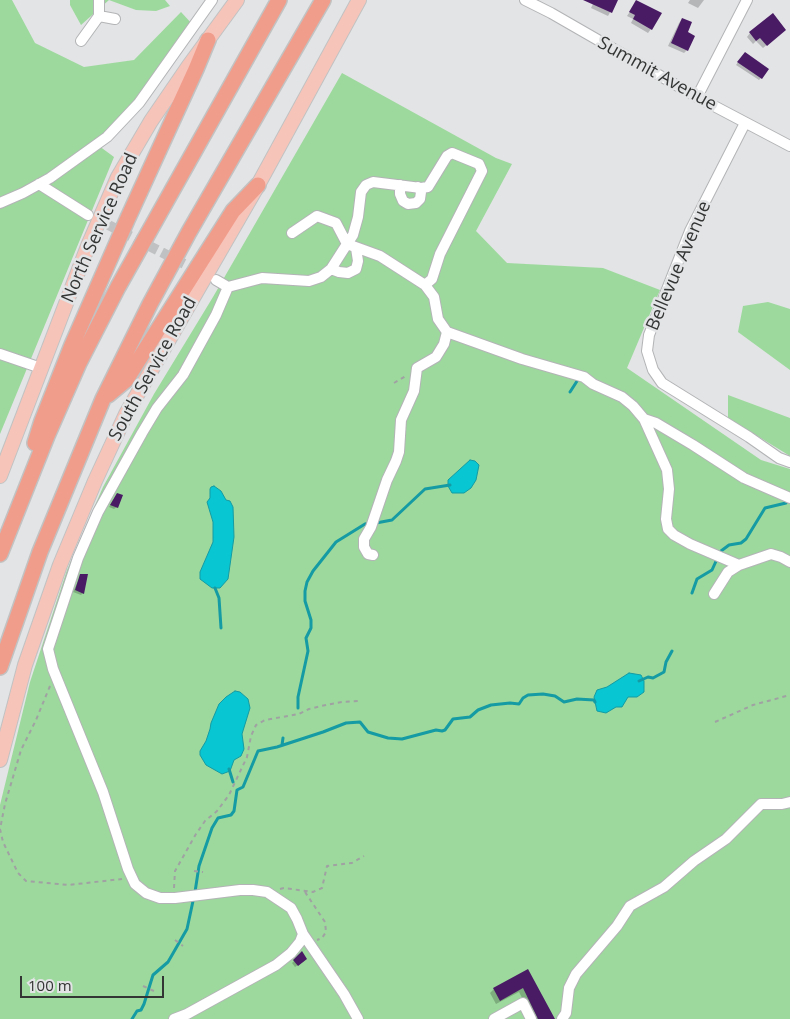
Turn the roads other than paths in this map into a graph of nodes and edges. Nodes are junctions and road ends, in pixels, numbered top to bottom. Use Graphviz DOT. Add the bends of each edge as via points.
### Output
graph roads {
  1 [pos="99,0"];
  2 [pos="212,0"];
  3 [pos="279,0"];
  4 [pos="323,0"];
  5 [pos="359,0"];
  6 [pos="525,0"];
  7 [pos="746,0"];
  8 [pos="235,1"];
  9 [pos="100,16"];
  10 [pos="115,19"];
  11 [pos="81,40"];
  12 [pos="208,40"];
  13 [pos="697,97"];
  14 [pos="745,123"];
  15 [pos="790,146"];
  16 [pos="39,184"];
  17 [pos="258,185"];
  18 [pos="400,185"];
  19 [pos="418,187"];
  20 [pos="1,202"];
  21 [pos="88,215"];
  22 [pos="292,234"];
  23 [pos="352,246"];
  24 [pos="331,269"];
  25 [pos="216,280"];
  26 [pos="425,285"];
  27 [pos="228,287"];
  28 [pos="447,332"];
  29 [pos="0,354"];
  30 [pos="41,368"];
  31 [pos="103,399"];
  32 [pos="644,419"];
  33 [pos="790,462"];
  34 [pos="0,476"];
  35 [pos="790,498"];
  36 [pos="0,553"];
  37 [pos="373,555"];
  38 [pos="790,562"];
  39 [pos="739,565"];
  40 [pos="714,594"];
  41 [pos="0,667"];
  42 [pos="0,760"];
  43 [pos="790,802"];
  44 [pos="305,938"];
  45 [pos="174,1019"];
  46 [pos="358,1019"];
  47 [pos="494,1019"];
  48 [pos="531,1019"];
  49 [pos="562,1019"];
  1 -- 9 [label="street"];
  2 -- 16 [label="street" via="138,103 107,137"];
  3 -- 36 [label="highway" via="153,223 88,346 47,436"];
  4 -- 31 [label="highway" via="185,240"];
  5 -- 17 [label="main road, South Service Road"];
  6 -- 13 [label="street, Summit Avenue"];
  7 -- 13 [label="street"];
  8 -- 12 [label="main road, North Service Road"];
  9 -- 10 [label="street"];
  9 -- 11 [label="street"];
  12 -- 30 [label="main road, North Service Road" via="150,121 118,177"];
  12 -- 36 [label="highway" via="69,353 42,421"];
  13 -- 14 [label="street, Summit Avenue"];
  14 -- 15 [label="street, Summit Avenue"];
  14 -- 33 [label="street, Bellevue Avenue" via="690,231 649,335 647,351 653,370 662,383"];
  16 -- 20 [label="street"];
  16 -- 21 [label="street"];
  17 -- 31 [label="highway" via="233,211 126,380"];
  17 -- 42 [label="main road, South Service Road" via="148,373 95,481 60,565 25,665"];
  18 -- 19 [label="street"];
  18 -- 19 [label="street" via="402,201 408,204 420,199"];
  18 -- 23 [label="street" via="373,182 366,185 361,192"];
  19 -- 26 [label="street" via="428,186 447,156 452,154 479,164 482,171 440,254 432,279"];
  22 -- 23 [label="street" via="318,216 336,223"];
  23 -- 24 [label="street"];
  23 -- 24 [label="street" via="358,261 356,269 348,272"];
  23 -- 26 [label="street" via="380,256"];
  24 -- 27 [label="street" via="310,280 262,278"];
  25 -- 27 [label="street"];
  26 -- 28 [label="street" via="434,298 438,319"];
  27 -- 44 [label="street" via="183,375 157,408 98,512 78,558 48,649 134,881 146,893 160,898 240,890 267,892 291,908"];
  28 -- 32 [label="street" via="584,377 622,397"];
  28 -- 37 [label="street" via="436,356 417,368 414,391 401,420 399,452 364,539 364,547 368,554"];
  29 -- 30 [label="street"];
  30 -- 34 [label="main road, North Service Road"];
  31 -- 41 [label="highway" via="40,552"];
  32 -- 35 [label="street" via="656,423 744,478"];
  32 -- 39 [label="street" via="667,470 670,490 666,519 668,529 690,544"];
  38 -- 39 [label="street" via="771,554"];
  39 -- 40 [label="street" via="728,572"];
  43 -- 49 [label="street" via="761,804 726,838 664,887 630,906 576,974 569,988 566,1013"];
  44 -- 45 [label="street" via="276,965"];
  44 -- 46 [label="street"];
  47 -- 48 [label="street" via="523,1003"];
}
